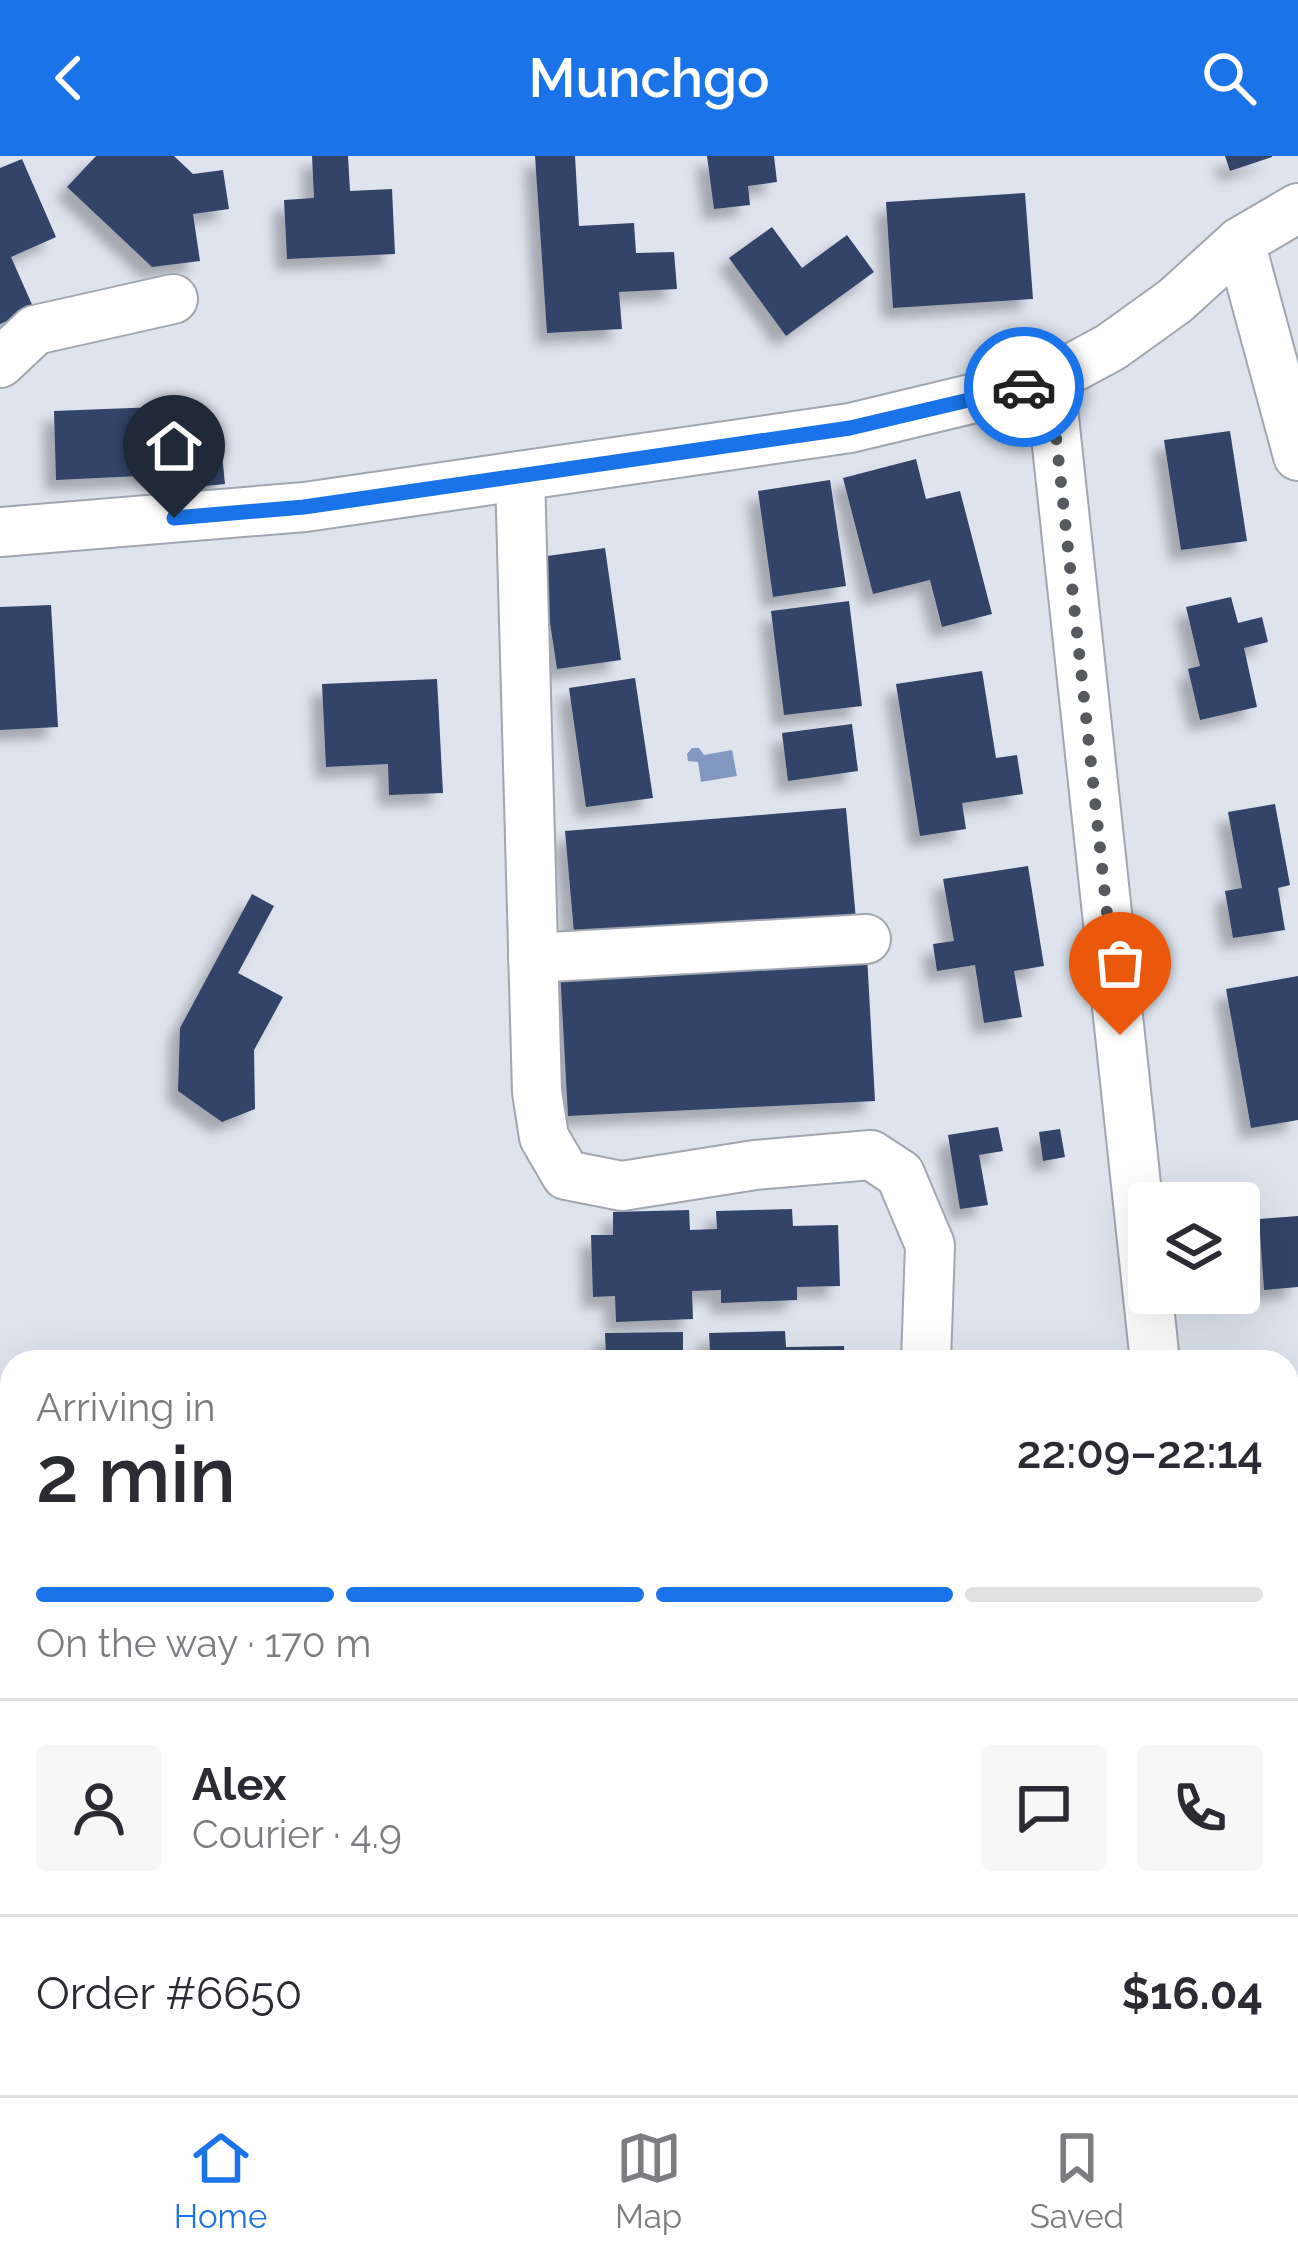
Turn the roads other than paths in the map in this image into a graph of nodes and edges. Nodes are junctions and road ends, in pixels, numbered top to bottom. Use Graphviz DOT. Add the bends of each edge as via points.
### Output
graph roads {
  1 [pos="1298,208"];
  2 [pos="1240,242"];
  3 [pos="172,299"];
  4 [pos="0,363"];
  5 [pos="1050,380"];
  6 [pos="1298,456"];
  7 [pos="520,476"];
  8 [pos="0,532"];
  9 [pos="866,939"];
  10 [pos="533,958"];
  11 [pos="926,1350"];
  12 [pos="1154,1350"];
  1 -- 2 [label="street"];
  2 -- 5 [label="street" via="1175,301"];
  2 -- 6 [label="street"];
  3 -- 4 [label="street" via="35,330"];
  5 -- 7 [label="street" via="850,428"];
  5 -- 12 [label="street"];
  7 -- 8 [label="street" via="304,507"];
  7 -- 10 [label="street"];
  9 -- 10 [label="street"];
  10 -- 11 [label="street" via="537,1092 544,1137 566,1175 622,1186 871,1155 901,1174 930,1245"];
}
